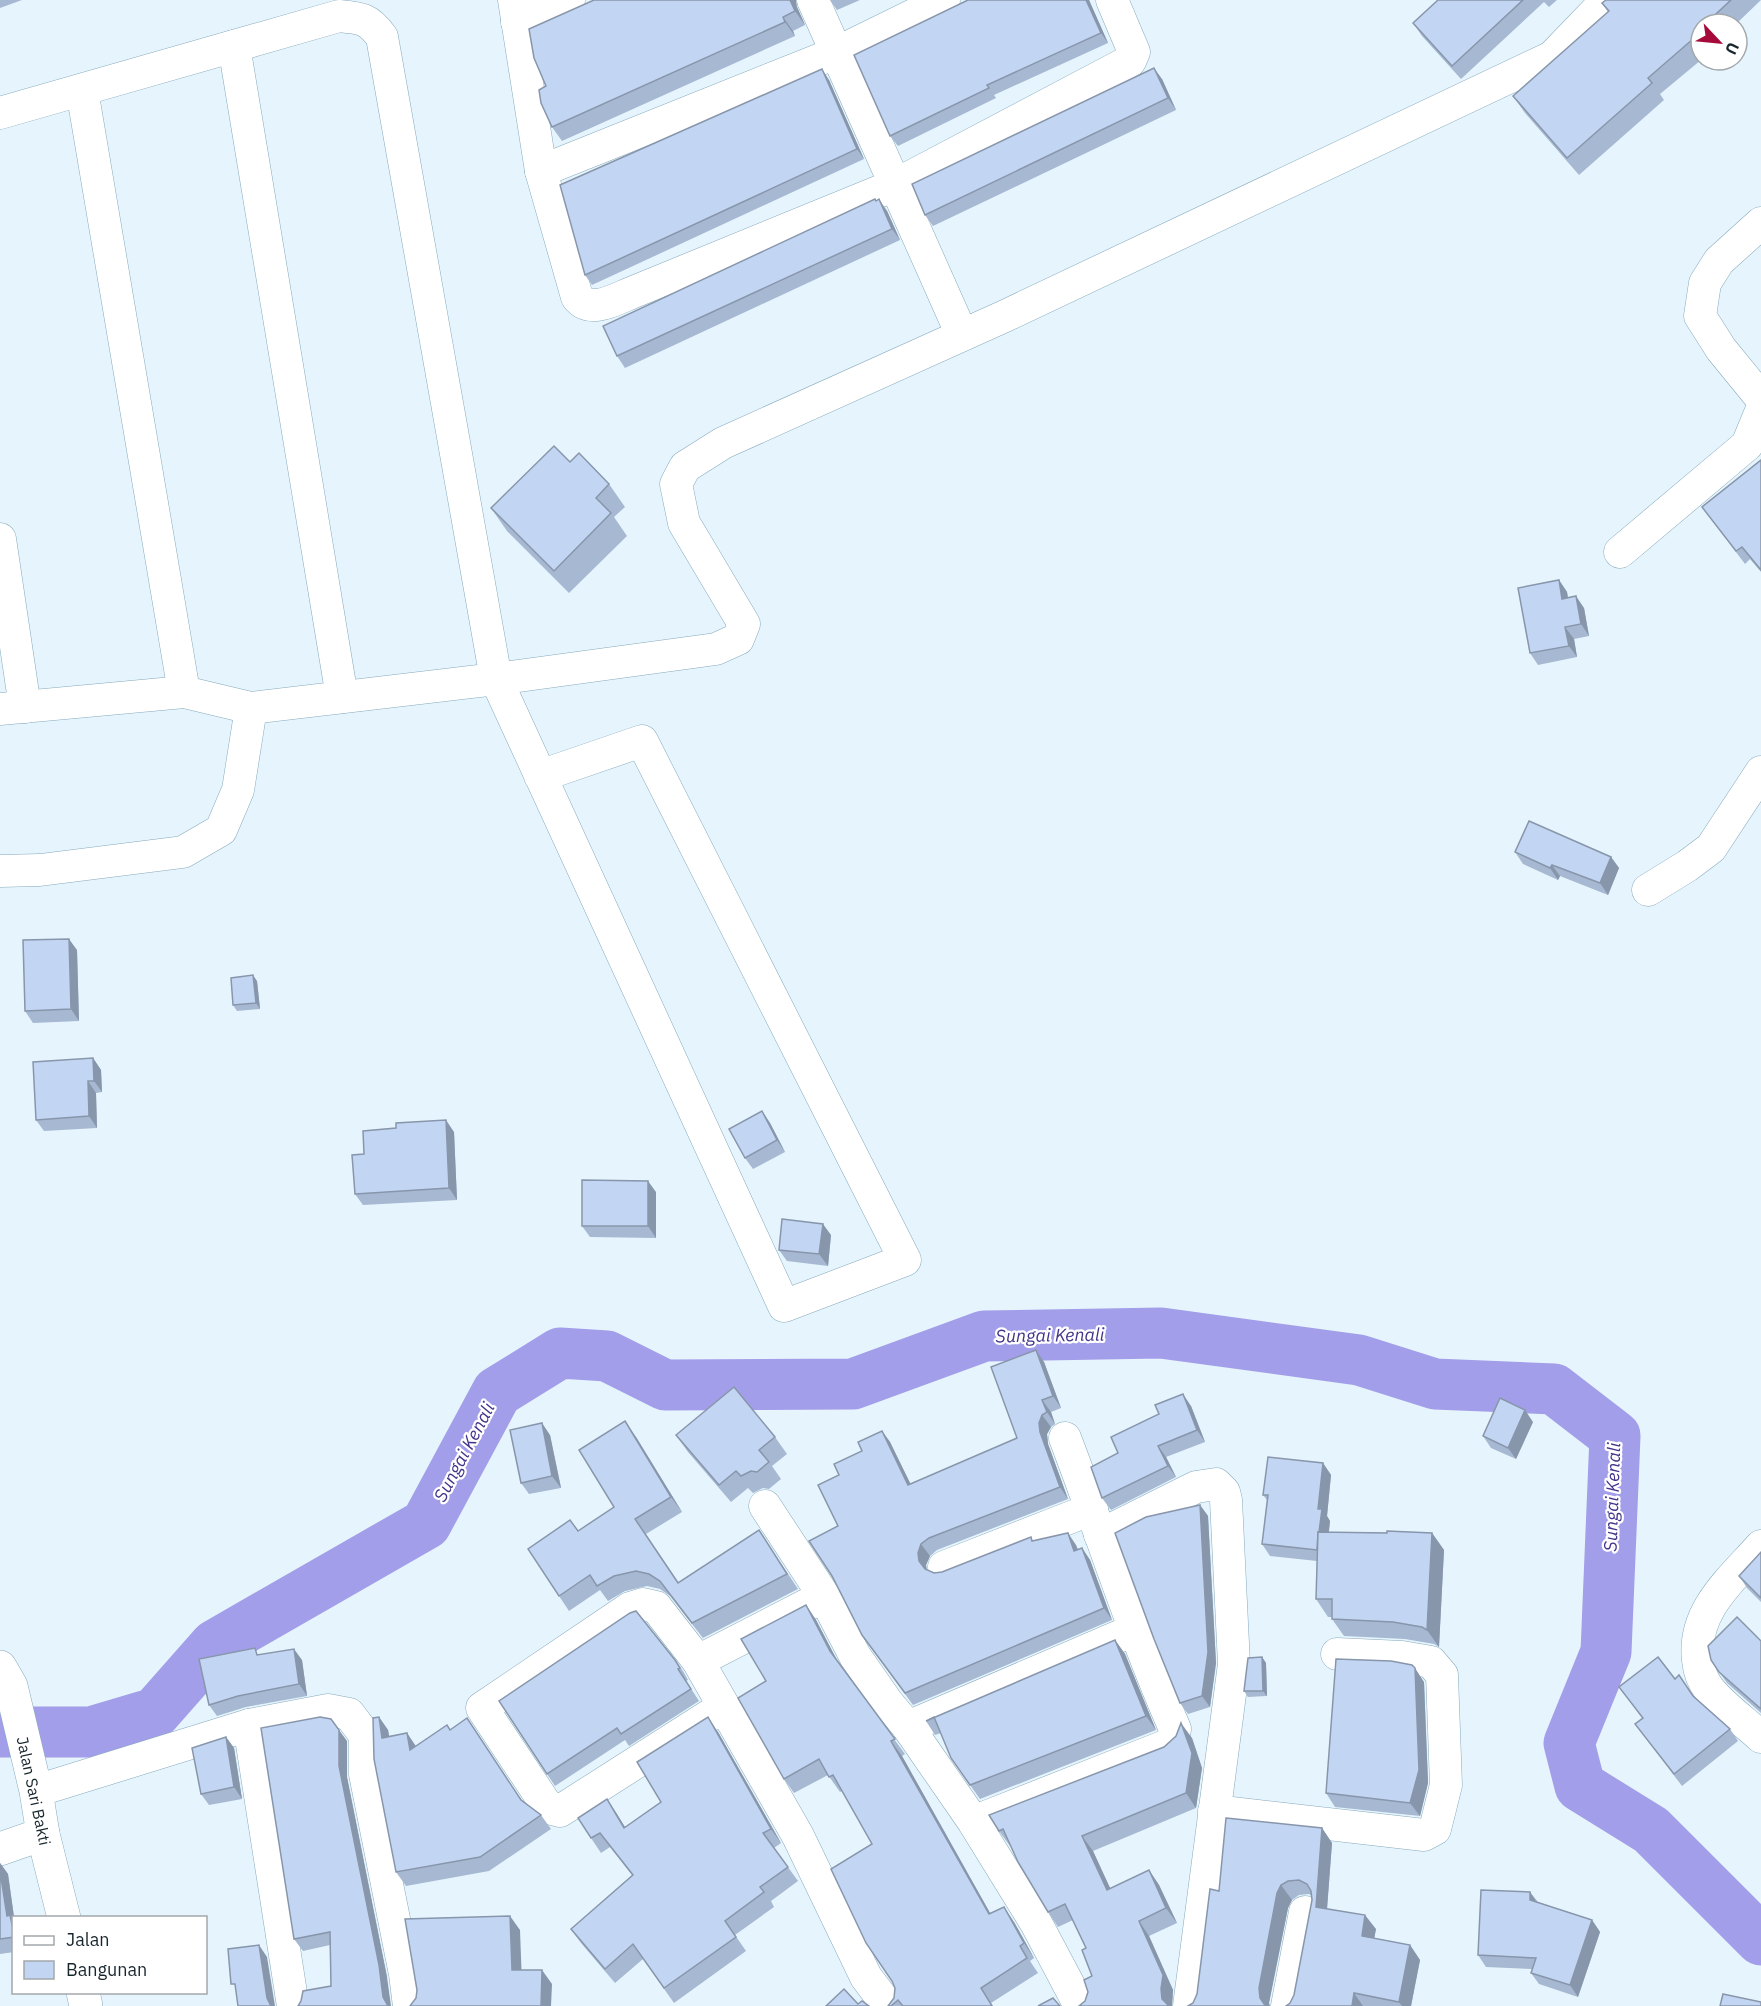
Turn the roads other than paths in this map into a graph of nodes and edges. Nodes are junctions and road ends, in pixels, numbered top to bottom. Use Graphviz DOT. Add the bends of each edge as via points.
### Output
graph roads {
  1 [pos="568,0"];
  2 [pos="813,0"];
  3 [pos="944,0"];
  4 [pos="1112,0"];
  5 [pos="1607,0"];
  6 [pos="516,11"];
  7 [pos="234,46"];
  8 [pos="836,53"];
  9 [pos="82,90"];
  10 [pos="0,113"];
  11 [pos="541,171"];
  12 [pos="895,184"];
  13 [pos="1761,223"];
  14 [pos="962,335"];
  15 [pos="1761,398"];
  16 [pos="1761,411"];
  17 [pos="0,539"];
  18 [pos="1620,552"];
  19 [pos="496,679"];
  20 [pos="184,692"];
  21 [pos="342,697"];
  22 [pos="13,708"];
  23 [pos="251,708"];
  24 [pos="1761,772"];
  25 [pos="540,776"];
  26 [pos="0,872"];
  27 [pos="1648,890"];
  28 [pos="1065,1438"];
  29 [pos="765,1506"];
  30 [pos="1096,1522"];
  31 [pos="1761,1546"];
  32 [pos="944,1567"];
  33 [pos="824,1596"];
  34 [pos="1134,1630"];
  35 [pos="1337,1654"];
  36 [pos="698,1661"];
  37 [pos="6,1676"];
  38 [pos="723,1707"];
  39 [pos="249,1725"];
  40 [pos="908,1727"];
  41 [pos="1761,1737"];
  42 [pos="32,1777"];
  43 [pos="1214,1812"];
  44 [pos="974,1821"];
  45 [pos="43,1834"];
  46 [pos="0,1849"];
  47 [pos="1305,1912"];
  48 [pos="64,1916"];
  49 [pos="293,2006"];
  50 [pos="409,2006"];
  51 [pos="888,2006"];
  52 [pos="1080,2006"];
  53 [pos="1189,2006"];
  54 [pos="1287,2006"];
  1 -- 6 [label="street"];
  2 -- 8 [label="street"];
  3 -- 8 [label="street"];
  4 -- 12 [label="street" via="1134,52 1130,61"];
  5 -- 14 [label="street" via="1552,57"];
  6 -- 11 [label="street"];
  7 -- 9 [label="street"];
  7 -- 19 [label="street" via="339,16 373,24 382,37"];
  7 -- 21 [label="street"];
  8 -- 11 [label="street"];
  8 -- 12 [label="street"];
  9 -- 10 [label="street"];
  9 -- 20 [label="street"];
  11 -- 12 [label="street" via="577,297 588,306 631,293"];
  12 -- 14 [label="street"];
  13 -- 15 [label="street" via="1719,261 1705,283 1700,316"];
  14 -- 19 [label="street" via="723,443 685,467 676,484 684,523 744,624 738,639 717,649"];
  16 -- 18 [label="street" via="1747,445"];
  17 -- 22 [label="street"];
  19 -- 21 [label="street"];
  19 -- 25 [label="street"];
  20 -- 22 [label="street"];
  20 -- 23 [label="street"];
  21 -- 23 [label="street"];
  23 -- 26 [label="street" via="238,790 221,830 183,852"];
  24 -- 27 [label="street" via="1711,848"];
  25 -- 25 [label="street" via="642,741 905,1260 784,1306"];
  28 -- 30 [label="street"];
  29 -- 33 [label="street"];
  30 -- 32 [label="street"];
  30 -- 34 [label="street"];
  30 -- 43 [label="street" via="1196,1487 1216,1484 1224,1492 1234,1664"];
  31 -- 41 [label="street" via="1712,1601 1701,1621 1696,1647 1699,1672 1710,1690"];
  33 -- 36 [label="street"];
  33 -- 40 [label="street" via="855,1656"];
  34 -- 40 [label="street"];
  34 -- 44 [label="street" via="1175,1730 1168,1745"];
  35 -- 43 [label="street" via="1431,1662 1442,1675 1446,1785 1435,1829 1424,1835"];
  36 -- 38 [label="street"];
  36 -- 38 [label="street" via="656,1607 643,1604 630,1608 482,1708 545,1803 560,1811"];
  37 -- 42 [label="main road, Jalan Sari Bakti"];
  38 -- 51 [label="street" via="798,1836 866,1977"];
  39 -- 42 [label="street"];
  39 -- 49 [label="street"];
  39 -- 50 [label="street" via="328,1710 349,1714 365,1735 365,1774"];
  40 -- 44 [label="street"];
  42 -- 45 [label="main road, Jalan Sari Bakti"];
  43 -- 53 [label="street"];
  44 -- 52 [label="street" via="1036,1923"];
  45 -- 46 [label="main road"];
  45 -- 48 [label="main road, Jalan Sari Bakti"];
  47 -- 54 [label="street"];
}
